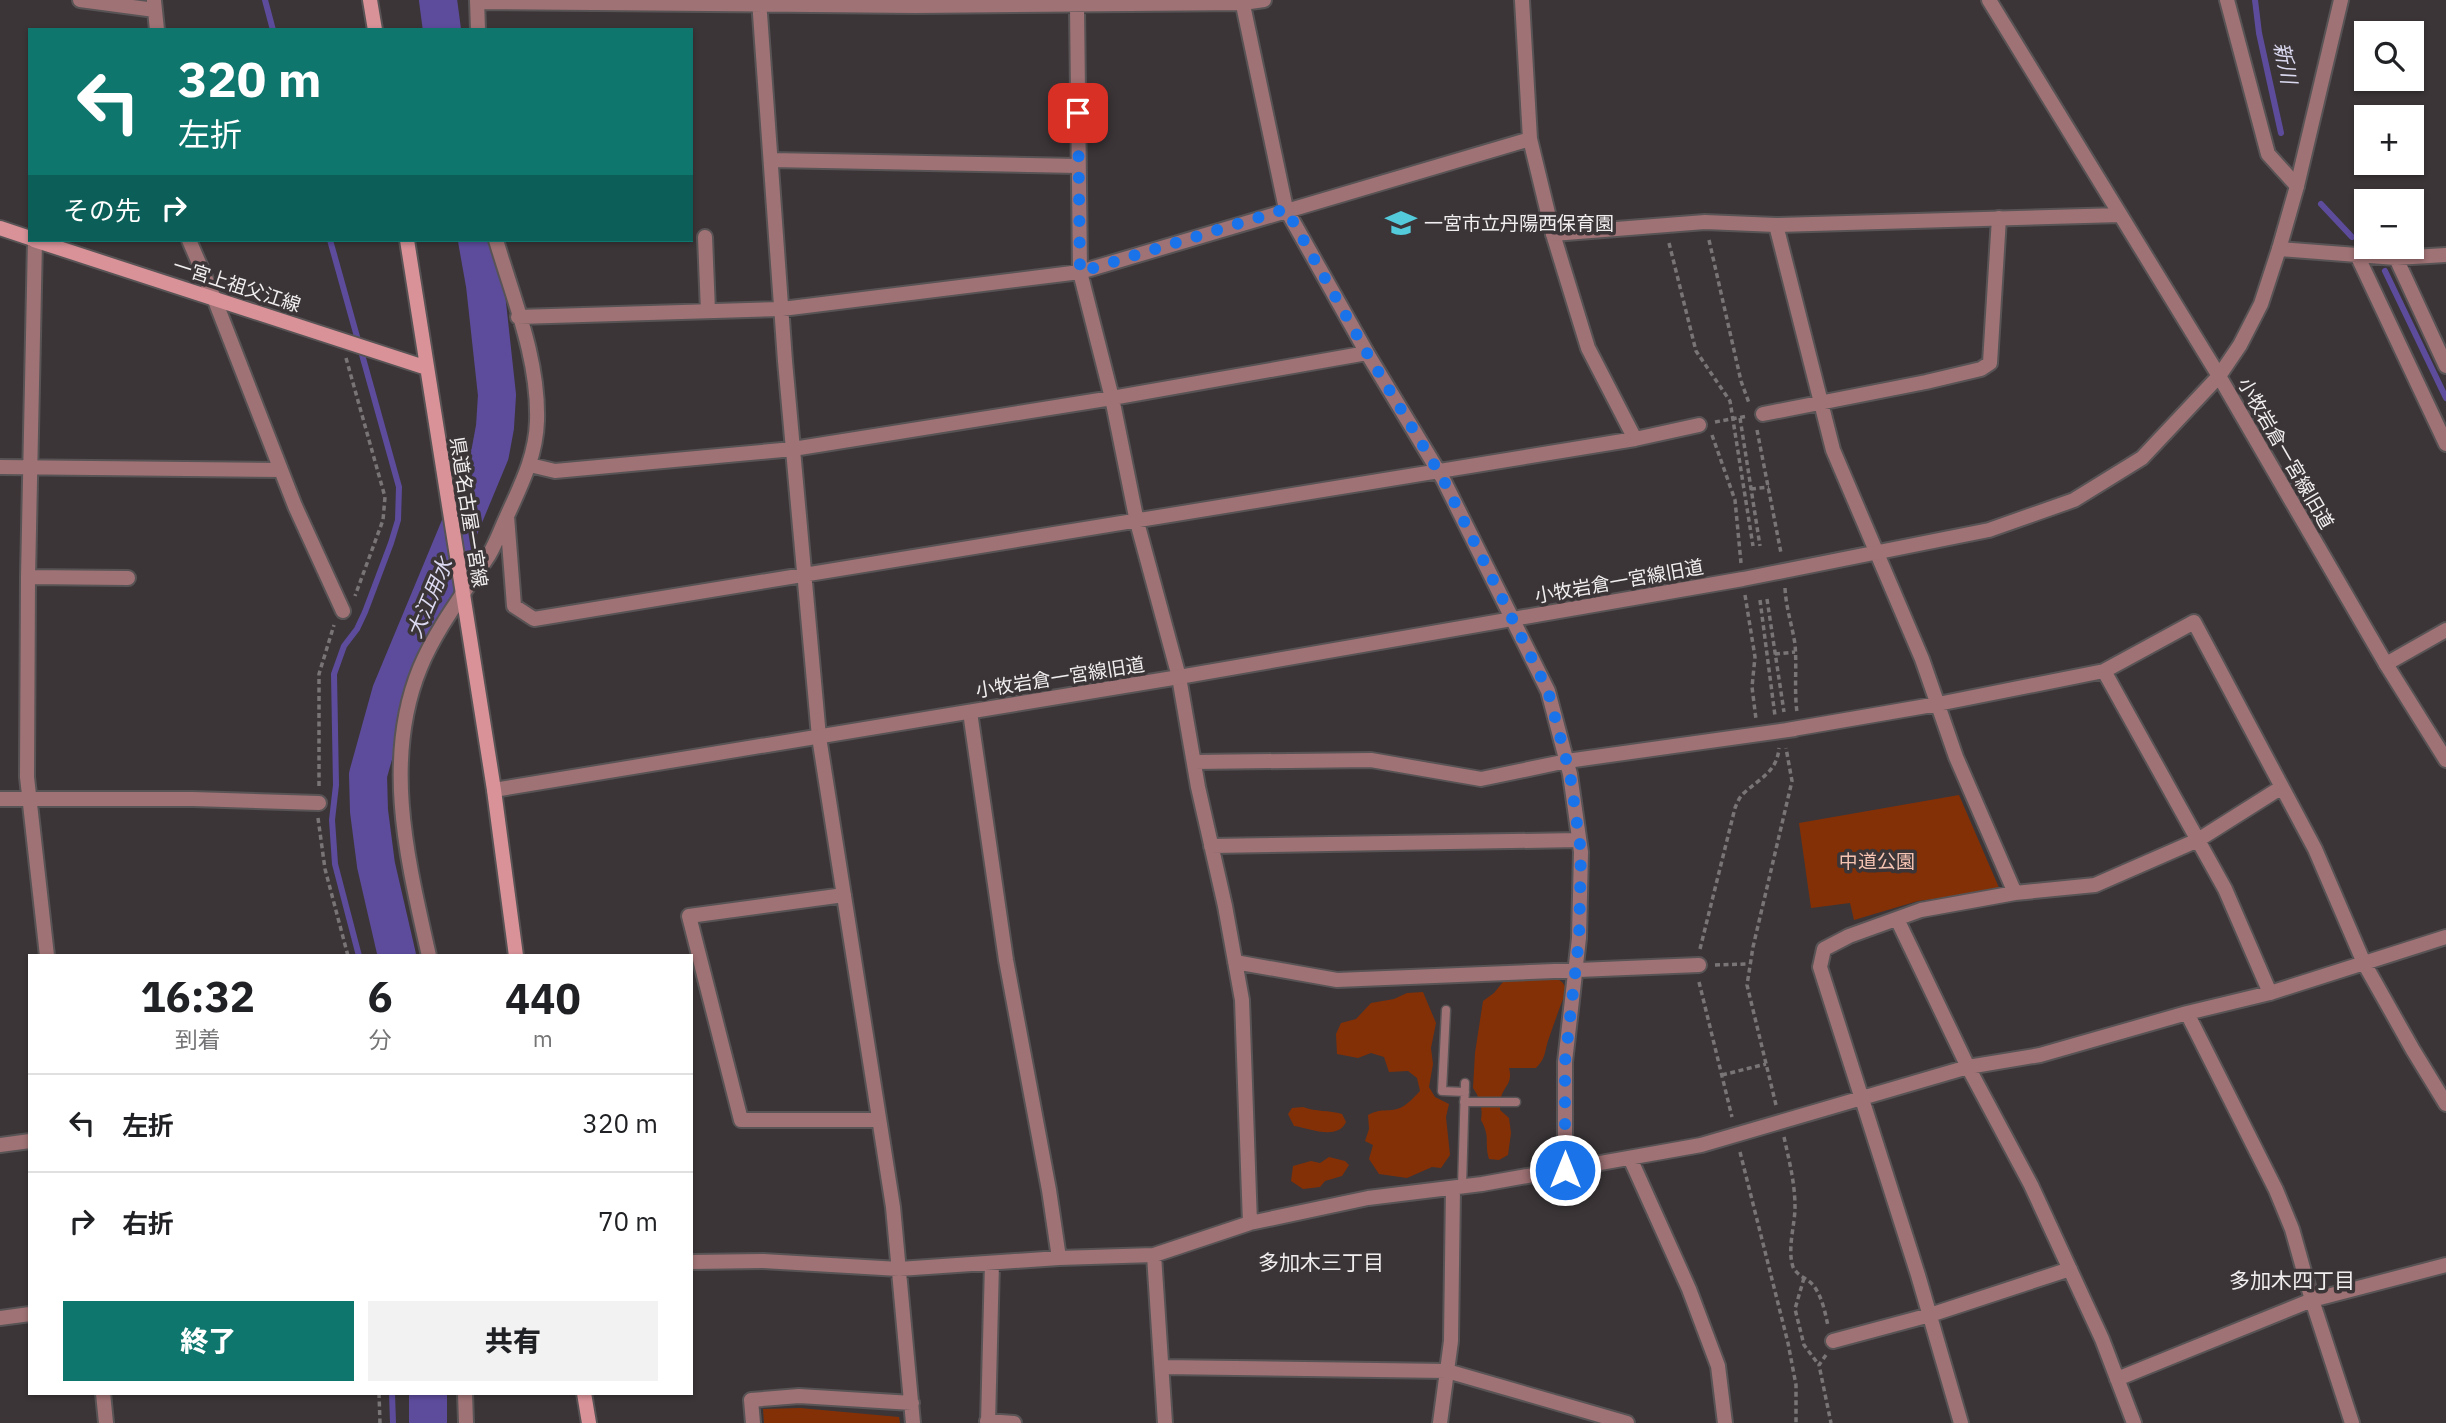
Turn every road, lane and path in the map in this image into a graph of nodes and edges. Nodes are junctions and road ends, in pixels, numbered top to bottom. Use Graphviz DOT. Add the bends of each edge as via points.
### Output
graph roads {
  1 [pos="80,0"];
  2 [pos="370,0"];
  3 [pos="1264,0"];
  4 [pos="1522,0"];
  5 [pos="1989,0"];
  6 [pos="2227,0"];
  7 [pos="2341,0"];
  8 [pos="477,1"];
  9 [pos="759,2"];
  10 [pos="1243,2"];
  11 [pos="915,3"];
  12 [pos="155,5"];
  13 [pos="1077,6"];
  14 [pos="157,28"];
  15 [pos="375,28"];
  16 [pos="478,28"];
  17 [pos="1530,138"];
  18 [pos="771,160"];
  19 [pos="1078,166"];
  20 [pos="2297,186"];
  21 [pos="1286,209"];
  22 [pos="2120,215"];
  23 [pos="1998,218"];
  24 [pos="1705,222"];
  25 [pos="1664,224"];
  26 [pos="1776,225"];
  27 [pos="0,228"];
  28 [pos="1553,234"];
  29 [pos="28,237"];
  30 [pos="705,237"];
  31 [pos="33,242"];
  32 [pos="42,242"];
  33 [pos="190,242"];
  34 [pos="407,242"];
  35 [pos="497,242"];
  36 [pos="2279,249"];
  37 [pos="2354,255"];
  38 [pos="2446,255"];
  39 [pos="2424,256"];
  40 [pos="2359,259"];
  41 [pos="2396,259"];
  42 [pos="1080,272"];
  43 [pos="214,298"];
  44 [pos="782,309"];
  45 [pos="708,311"];
  46 [pos="518,317"];
  47 [pos="343,341"];
  48 [pos="1367,353"];
  49 [pos="2446,366"];
  50 [pos="427,368"];
  51 [pos="2219,376"];
  52 [pos="1112,398"];
  53 [pos="1822,403"];
  54 [pos="1759,415"];
  55 [pos="1733,418"];
  56 [pos="1740,418"];
  57 [pos="1699,425"];
  58 [pos="1635,439"];
  59 [pos="2446,444"];
  60 [pos="793,449"];
  61 [pos="530,465"];
  62 [pos="0,467"];
  63 [pos="30,467"];
  64 [pos="281,470"];
  65 [pos="1438,470"];
  66 [pos="1769,487"];
  67 [pos="1751,489"];
  68 [pos="507,516"];
  69 [pos="1137,522"];
  70 [pos="1753,546"];
  71 [pos="1760,546"];
  72 [pos="1875,551"];
  73 [pos="804,576"];
  74 [pos="28,577"];
  75 [pos="128,578"];
  76 [pos="461,588"];
  77 [pos="1767,599"];
  78 [pos="1760,600"];
  79 [pos="343,611"];
  80 [pos="1514,619"];
  81 [pos="2446,630"];
  82 [pos="1795,652"];
  83 [pos="1775,654"];
  84 [pos="2386,664"];
  85 [pos="2104,671"];
  86 [pos="1179,677"];
  87 [pos="1937,704"];
  88 [pos="970,712"];
  89 [pos="1782,731"];
  90 [pos="819,737"];
  91 [pos="2446,760"];
  92 [pos="1567,761"];
  93 [pos="1194,762"];
  94 [pos="2282,787"];
  95 [pos="494,790"];
  96 [pos="0,799"];
  97 [pos="29,800"];
  98 [pos="319,803"];
  99 [pos="1579,840"];
  100 [pos="2198,840"];
  101 [pos="1211,846"];
  102 [pos="2015,893"];
  103 [pos="844,895"];
  104 [pos="1897,919"];
  105 [pos="2446,937"];
  106 [pos="47,954"];
  107 [pos="347,954"];
  108 [pos="429,954"];
  109 [pos="516,954"];
  110 [pos="1235,962"];
  111 [pos="2364,963"];
  112 [pos="1750,964"];
  113 [pos="1699,965"];
  114 [pos="1576,969"];
  115 [pos="707,988"];
  116 [pos="693,991"];
  117 [pos="2270,993"];
  118 [pos="1446,1010"];
  119 [pos="2187,1013"];
  120 [pos="1766,1064"];
  121 [pos="1968,1067"];
  122 [pos="1722,1075"];
  123 [pos="1862,1098"];
  124 [pos="1464,1102"];
  125 [pos="1516,1102"];
  126 [pos="2446,1104"];
  127 [pos="879,1120"];
  128 [pos="1780,1123"];
  129 [pos="1736,1135"];
  130 [pos="28,1141"];
  131 [pos="0,1145"];
  132 [pos="1630,1158"];
  133 [pos="1565,1170"];
  134 [pos="1457,1187"];
  135 [pos="1250,1223"];
  136 [pos="1154,1255"];
  137 [pos="1059,1258"];
  138 [pos="693,1262"];
  139 [pos="992,1263"];
  140 [pos="2446,1265"];
  141 [pos="899,1269"];
  142 [pos="2070,1269"];
  143 [pos="1804,1278"];
  144 [pos="2312,1300"];
  145 [pos="28,1314"];
  146 [pos="1930,1315"];
  147 [pos="0,1318"];
  148 [pos="1833,1341"];
  149 [pos="1819,1365"];
  150 [pos="1162,1367"];
  151 [pos="1447,1371"];
  152 [pos="2117,1379"];
  153 [pos="103,1395"];
  154 [pos="379,1395"];
  155 [pos="465,1395"];
  156 [pos="584,1395"];
  157 [pos="912,1404"];
  158 [pos="988,1422"];
  159 [pos="106,1423"];
  160 [pos="380,1423"];
  161 [pos="466,1423"];
  162 [pos="589,1423"];
  163 [pos="753,1423"];
  164 [pos="914,1423"];
  165 [pos="1014,1423"];
  166 [pos="1166,1423"];
  167 [pos="1440,1423"];
  168 [pos="1627,1423"];
  169 [pos="1725,1423"];
  170 [pos="1796,1423"];
  171 [pos="1831,1423"];
  172 [pos="1961,1423"];
  173 [pos="2134,1423"];
  174 [pos="2352,1423"];
  1 -- 12 [label="street"];
  2 -- 15 [label="main road"];
  3 -- 10 [label="street"];
  4 -- 17 [label="street"];
  5 -- 22 [label="street"];
  6 -- 20 [label="street" via="2268,154"];
  7 -- 20 [label="street"];
  8 -- 9 [label="street"];
  8 -- 16 [label="street"];
  9 -- 11 [label="street"];
  9 -- 18 [label="street"];
  10 -- 13 [label="street"];
  10 -- 21 [label="street"];
  11 -- 13 [label="street"];
  12 -- 14 [label="street"];
  13 -- 19 [label="street"];
  17 -- 21 [label="street"];
  17 -- 28 [label="street"];
  18 -- 19 [label="street"];
  18 -- 44 [label="street"];
  19 -- 42 [label="street"];
  20 -- 36 [label="street"];
  21 -- 42 [label="street"];
  21 -- 48 [label="street"];
  22 -- 23 [label="street"];
  22 -- 51 [label="street"];
  23 -- 26 [label="street"];
  23 -- 53 [label="street" via="1990,363 1926,382"];
  24 -- 25 [label="street"];
  24 -- 26 [label="street"];
  24 -- 54 [label="path" via="1741,381"];
  25 -- 28 [label="street"];
  25 -- 55 [label="path" via="1696,351 1724,389"];
  26 -- 53 [label="street"];
  27 -- 29 [label="main road, 一宮上祖父江線"];
  28 -- 58 [label="street" via="1588,348"];
  30 -- 45 [label="street"];
  31 -- 63 [label="street"];
  32 -- 43 [label="main road, 一宮上祖父江線"];
  33 -- 43 [label="street"];
  34 -- 50 [label="main road, 県道名古屋一宮線"];
  35 -- 46 [label="street"];
  36 -- 37 [label="street"];
  36 -- 51 [label="street" via="2260,304"];
  38 -- 39 [label="street"];
  40 -- 59 [label="street"];
  41 -- 49 [label="street"];
  42 -- 44 [label="street"];
  42 -- 52 [label="street"];
  43 -- 47 [label="main road, 一宮上祖父江線"];
  43 -- 64 [label="street"];
  44 -- 45 [label="street"];
  44 -- 60 [label="street"];
  45 -- 46 [label="street"];
  46 -- 61 [label="street" via="532,364 537,420"];
  47 -- 50 [label="main road, 一宮上祖父江線"];
  47 -- 79 [label="path" via="385,497 383,520 363,578"];
  48 -- 52 [label="street"];
  48 -- 65 [label="street"];
  50 -- 76 [label="main road, 県道名古屋一宮線"];
  51 -- 72 [label="street, 小牧岩倉一宮線旧道" via="2142,458 2074,500 1989,530"];
  51 -- 84 [label="street, 小牧岩倉一宮線旧道"];
  52 -- 60 [label="street"];
  52 -- 69 [label="street"];
  53 -- 54 [label="street"];
  53 -- 72 [label="street" via="1833,450"];
  54 -- 56 [label="path"];
  55 -- 56 [label="path"];
  55 -- 57 [label="path"];
  55 -- 70 [label="path"];
  56 -- 67 [label="path"];
  57 -- 58 [label="street"];
  58 -- 65 [label="street"];
  60 -- 61 [label="street" via="555,471"];
  60 -- 73 [label="street"];
  61 -- 68 [label="street"];
  62 -- 63 [label="street"];
  63 -- 64 [label="street"];
  63 -- 74 [label="street"];
  64 -- 79 [label="street"];
  65 -- 69 [label="street"];
  65 -- 80 [label="street"];
  66 -- 67 [label="path"];
  67 -- 71 [label="path"];
  68 -- 73 [label="street" via="514,607 534,619"];
  68 -- 76 [label="street" via="491,552"];
  69 -- 73 [label="street"];
  69 -- 86 [label="street"];
  72 -- 80 [label="street, 小牧岩倉一宮線旧道"];
  72 -- 87 [label="street"];
  73 -- 90 [label="street"];
  74 -- 75 [label="street"];
  74 -- 97 [label="street"];
  76 -- 95 [label="main road, 県道名古屋一宮線"];
  76 -- 108 [label="street" via="420,668 400,753 402,821"];
  77 -- 83 [label="path"];
  78 -- 89 [label="path"];
  79 -- 98 [label="path" via="319,674"];
  80 -- 86 [label="street, 小牧岩倉一宮線旧道"];
  80 -- 92 [label="street" via="1548,691"];
  81 -- 84 [label="street"];
  82 -- 83 [label="path"];
  83 -- 89 [label="path"];
  84 -- 91 [label="street, 小牧岩倉一宮線旧道"];
  85 -- 87 [label="street"];
  85 -- 94 [label="street" via="2194,622"];
  85 -- 100 [label="street"];
  86 -- 88 [label="street, 小牧岩倉一宮線旧道"];
  86 -- 93 [label="street"];
  87 -- 89 [label="street"];
  87 -- 102 [label="street"];
  88 -- 90 [label="street, 小牧岩倉一宮線旧道"];
  88 -- 137 [label="street" via="1006,960"];
  89 -- 92 [label="street"];
  89 -- 112 [label="path" via="1792,781"];
  89 -- 113 [label="path" via="1773,768 1742,794 1735,808"];
  90 -- 95 [label="street, 小牧岩倉一宮線旧道"];
  90 -- 103 [label="street"];
  92 -- 93 [label="street" via="1481,779 1371,760"];
  92 -- 99 [label="street"];
  93 -- 101 [label="street"];
  94 -- 100 [label="street"];
  94 -- 111 [label="street" via="2315,849"];
  95 -- 109 [label="main road, 県道名古屋一宮線"];
  96 -- 97 [label="street"];
  97 -- 98 [label="street"];
  97 -- 106 [label="street"];
  98 -- 107 [label="path" via="325,869"];
  99 -- 101 [label="street"];
  99 -- 114 [label="street"];
  100 -- 102 [label="street" via="2095,885"];
  100 -- 117 [label="street" via="2225,889"];
  101 -- 110 [label="street"];
  102 -- 104 [label="street" via="1921,910"];
  103 -- 115 [label="street" via="689,916"];
  103 -- 127 [label="street"];
  104 -- 121 [label="street"];
  104 -- 123 [label="street" via="1824,949 1820,967"];
  105 -- 111 [label="street"];
  110 -- 114 [label="street" via="1337,980"];
  110 -- 135 [label="street" via="1242,1000"];
  111 -- 117 [label="street"];
  111 -- 126 [label="street"];
  112 -- 113 [label="path"];
  112 -- 120 [label="path" via="1747,985"];
  113 -- 114 [label="street"];
  113 -- 122 [label="path"];
  114 -- 133 [label="street" via="1565,1062"];
  115 -- 116 [label="street"];
  115 -- 127 [label="street" via="741,1120"];
  117 -- 119 [label="street"];
  118 -- 124 [label="lane" via="1443,1091 1465,1088"];
  119 -- 121 [label="street" via="2040,1055"];
  119 -- 144 [label="street" via="2276,1190"];
  120 -- 122 [label="path"];
  120 -- 128 [label="path"];
  121 -- 123 [label="street"];
  121 -- 142 [label="street"];
  122 -- 129 [label="path"];
  123 -- 128 [label="street"];
  123 -- 146 [label="street"];
  124 -- 125 [label="lane"];
  124 -- 134 [label="lane"];
  127 -- 141 [label="street"];
  128 -- 129 [label="street"];
  128 -- 143 [label="path" via="1792,1171 1792,1260"];
  129 -- 132 [label="street"];
  129 -- 170 [label="path" via="1788,1343 1796,1385"];
  130 -- 131 [label="street"];
  132 -- 133 [label="street"];
  132 -- 169 [label="street" via="1718,1366"];
  133 -- 134 [label="street"];
  134 -- 135 [label="street" via="1368,1198"];
  134 -- 151 [label="street"];
  135 -- 136 [label="street"];
  136 -- 137 [label="street"];
  136 -- 150 [label="street"];
  137 -- 139 [label="street"];
  138 -- 141 [label="street"];
  139 -- 141 [label="street"];
  139 -- 158 [label="street"];
  140 -- 144 [label="street"];
  141 -- 157 [label="street"];
  142 -- 146 [label="street"];
  142 -- 152 [label="street"];
  143 -- 148 [label="path" via="1821,1300"];
  143 -- 149 [label="path" via="1795,1309 1804,1345"];
  144 -- 152 [label="street"];
  144 -- 174 [label="street"];
  145 -- 147 [label="street"];
  146 -- 148 [label="street"];
  146 -- 172 [label="street"];
  148 -- 149 [label="path"];
  149 -- 171 [label="path"];
  150 -- 151 [label="street"];
  150 -- 166 [label="street"];
  151 -- 167 [label="street"];
  151 -- 168 [label="street"];
  152 -- 173 [label="street"];
  153 -- 159 [label="street"];
  154 -- 160 [label="path"];
  155 -- 161 [label="street"];
  156 -- 162 [label="main road"];
  157 -- 163 [label="street" via="799,1395 751,1400"];
  157 -- 164 [label="street"];
  158 -- 165 [label="street"];
}
